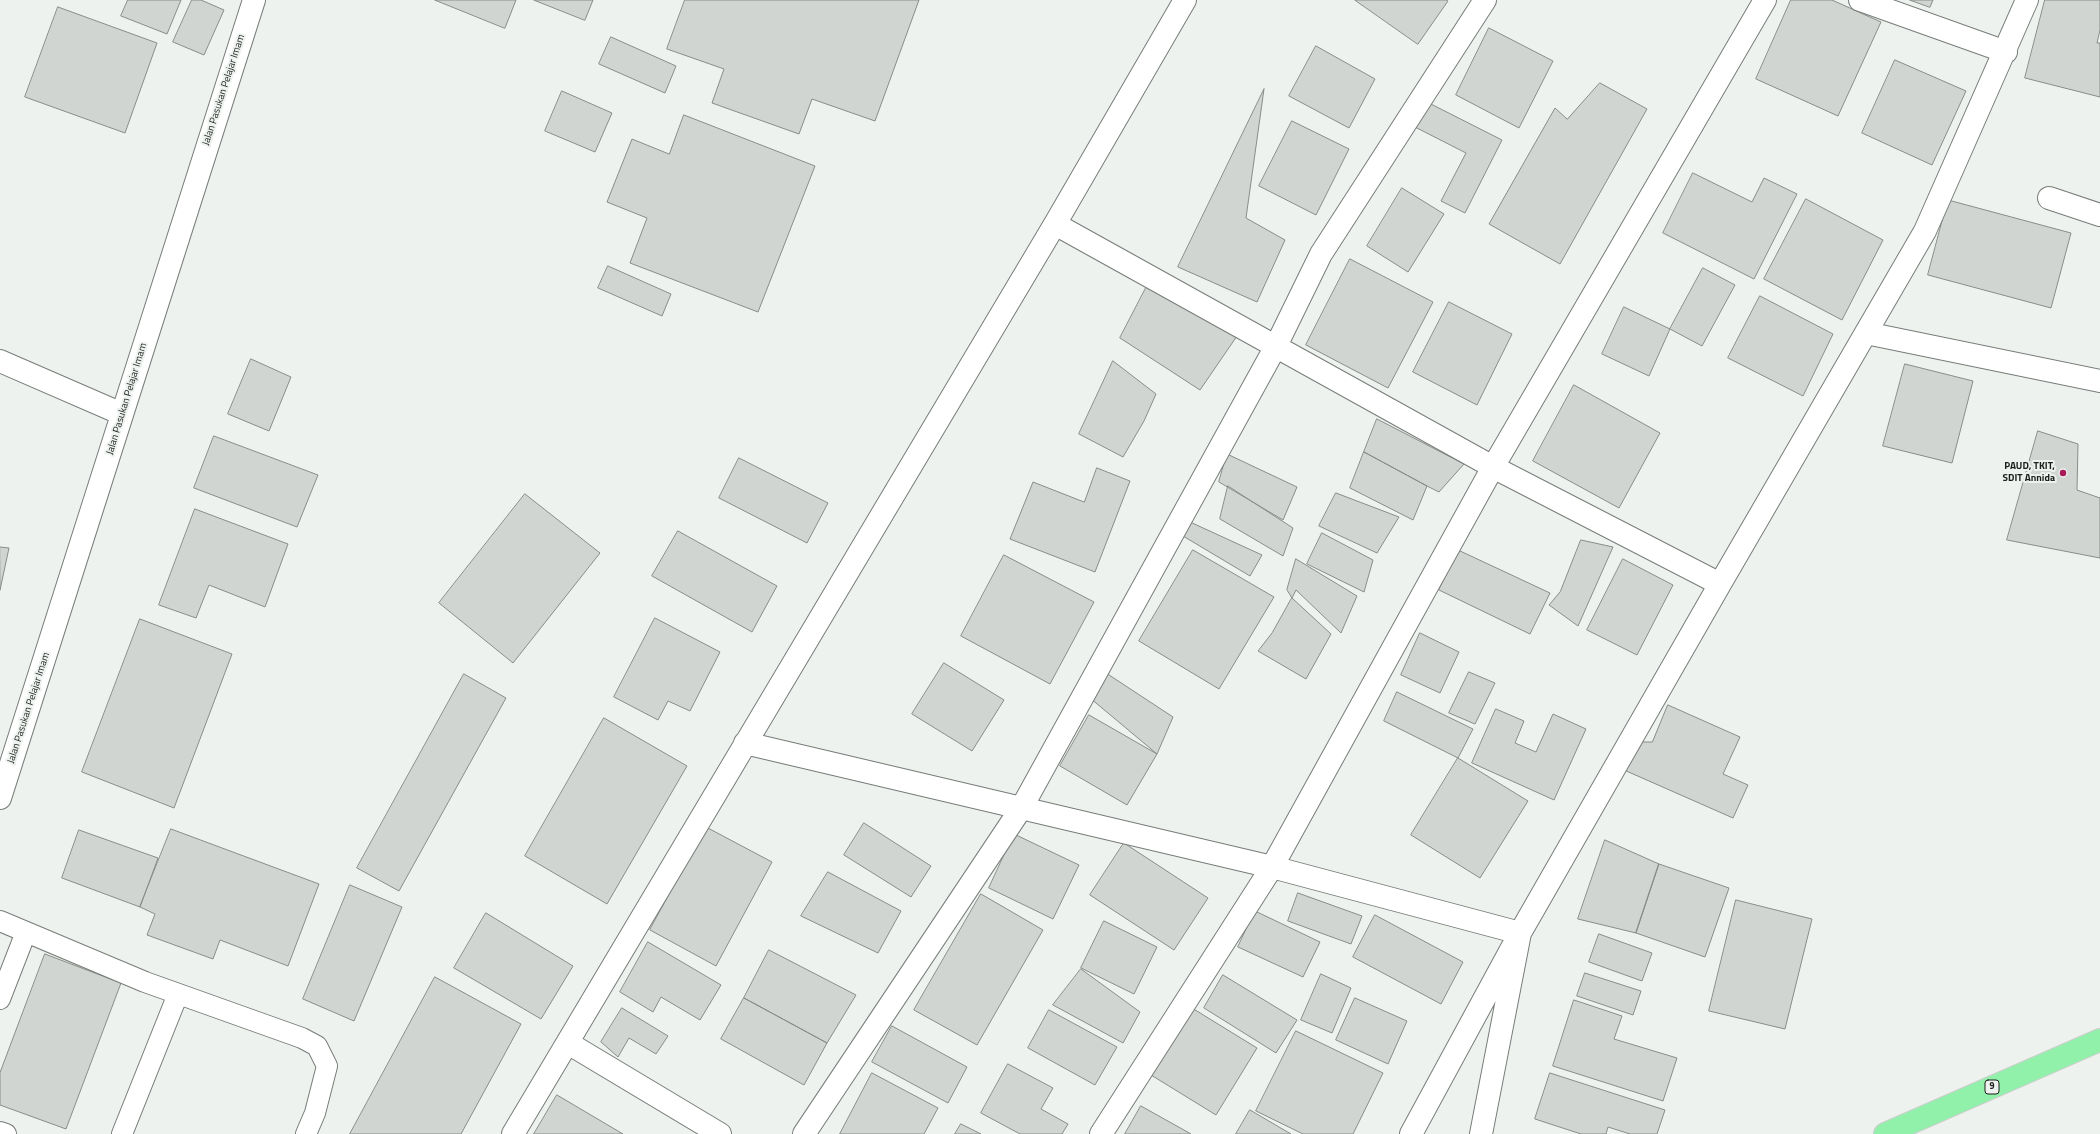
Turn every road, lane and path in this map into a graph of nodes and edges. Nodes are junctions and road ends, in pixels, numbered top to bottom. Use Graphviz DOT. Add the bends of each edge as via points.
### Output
graph roads {
  1 [pos="254,0"];
  2 [pos="1185,0"];
  3 [pos="1485,0"];
  4 [pos="1765,0"];
  5 [pos="1860,0"];
  6 [pos="2027,0"];
  7 [pos="2006,52"];
  8 [pos="2049,198"];
  9 [pos="2100,215"];
  10 [pos="1055,224"];
  11 [pos="1866,333"];
  12 [pos="1276,346"];
  13 [pos="0,361"];
  14 [pos="2100,381"];
  15 [pos="122,414"];
  16 [pos="1493,467"];
  17 [pos="1720,584"];
  18 [pos="745,744"];
  19 [pos="0,798"];
  20 [pos="1022,807"];
  21 [pos="1272,867"];
  22 [pos="0,921"];
  23 [pos="26,932"];
  24 [pos="1520,933"];
  25 [pos="178,994"];
  26 [pos="0,999"];
  27 [pos="2100,1040"];
  28 [pos="568,1043"];
  29 [pos="0,1132"];
  30 [pos="6,1134"];
  31 [pos="122,1134"];
  32 [pos="306,1134"];
  33 [pos="513,1134"];
  34 [pos="720,1134"];
  35 [pos="804,1134"];
  36 [pos="1101,1134"];
  37 [pos="1411,1134"];
  38 [pos="1481,1134"];
  39 [pos="1885,1134"];
  1 -- 15 [label="street, Jalan Pasukan Pelajar Imam"];
  2 -- 10 [label="street"];
  3 -- 12 [label="street" via="1321,254"];
  4 -- 16 [label="street"];
  5 -- 7 [label="street"];
  6 -- 7 [label="street"];
  7 -- 11 [label="street" via="1925,231"];
  8 -- 9 [label="street"];
  10 -- 12 [label="street"];
  10 -- 18 [label="street"];
  11 -- 14 [label="street"];
  11 -- 17 [label="street"];
  12 -- 16 [label="street"];
  12 -- 20 [label="street"];
  13 -- 15 [label="street"];
  15 -- 19 [label="street, Jalan Pasukan Pelajar Imam"];
  16 -- 17 [label="street"];
  16 -- 21 [label="street"];
  17 -- 24 [label="street"];
  18 -- 20 [label="street"];
  18 -- 28 [label="street"];
  20 -- 21 [label="street"];
  20 -- 35 [label="street"];
  21 -- 24 [label="street"];
  21 -- 36 [label="street"];
  22 -- 23 [label="lane"];
  23 -- 25 [label="lane"];
  23 -- 26 [label="lane"];
  24 -- 37 [label="street"];
  24 -- 38 [label="street"];
  25 -- 31 [label="lane"];
  25 -- 32 [label="lane" via="318,1046 326,1066 316,1113"];
  27 -- 39 [label="highway, 9"];
  28 -- 33 [label="street"];
  28 -- 34 [label="street"];
  29 -- 30 [label="lane"];
}
